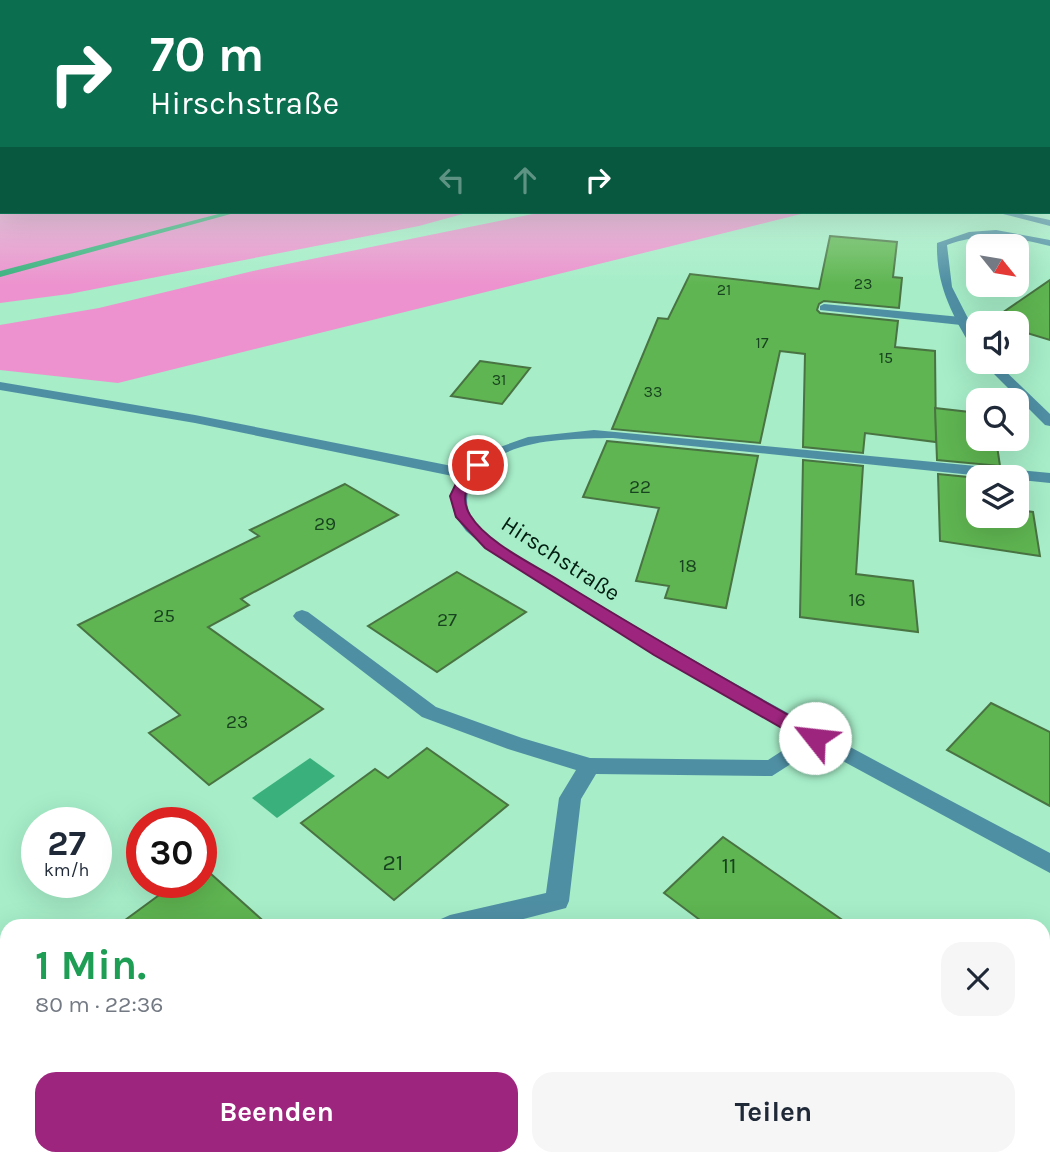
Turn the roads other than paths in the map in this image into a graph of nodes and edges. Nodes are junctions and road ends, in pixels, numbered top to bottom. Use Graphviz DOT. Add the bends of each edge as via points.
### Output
graph roads {
  1 [pos="1009,214"];
  2 [pos="1050,223"];
  3 [pos="1050,243"];
  4 [pos="824,308"];
  5 [pos="961,321"];
  6 [pos="966,329"];
  7 [pos="1000,374"];
  8 [pos="0,386"];
  9 [pos="1050,422"];
  10 [pos="467,474"];
  11 [pos="1050,478"];
  12 [pos="302,616"];
  13 [pos="815,738"];
  14 [pos="590,766"];
  15 [pos="1050,864"];
  16 [pos="480,919"];
  1 -- 2 [label="street"];
  3 -- 5 [label="street" via="999,233 962,234 942,243 941,265 952,308"];
  4 -- 5 [label="street"];
  5 -- 6 [label="street"];
  7 -- 9 [label="street"];
  8 -- 10 [label="street" via="195,419"];
  10 -- 11 [label="street" via="490,456 524,441 567,434 613,434"];
  10 -- 13 [label="street, Hirschstraße" via="457,496 464,517 491,545 660,651"];
  12 -- 14 [label="street" via="429,712"];
  13 -- 14 [label="street" via="772,768"];
  13 -- 15 [label="street, Hirschstraße"];
  14 -- 16 [label="street" via="570,798 557,901"];
}
